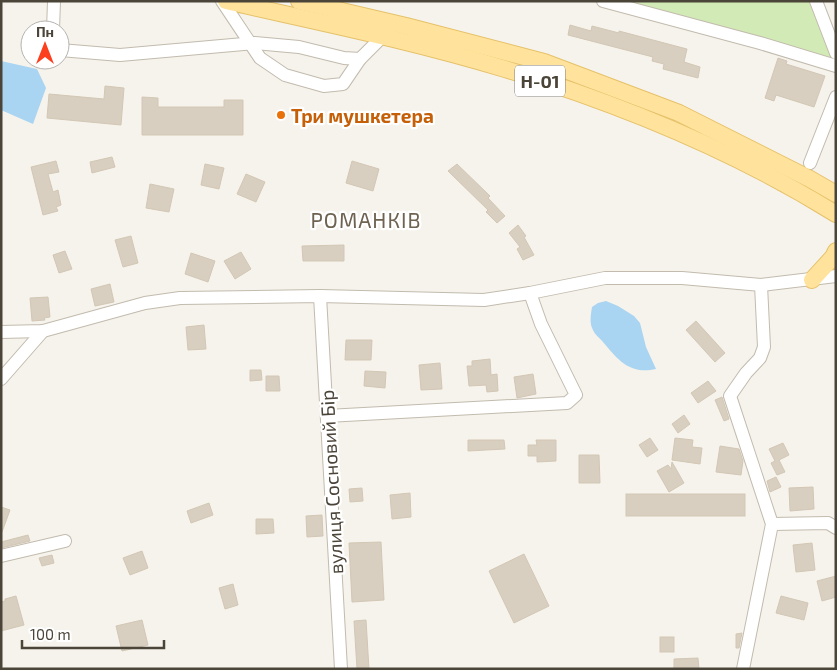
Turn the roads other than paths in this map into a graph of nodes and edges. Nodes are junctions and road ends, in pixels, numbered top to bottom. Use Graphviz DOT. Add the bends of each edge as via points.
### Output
graph roads {
  1 [pos="54,1"];
  2 [pos="222,1"];
  3 [pos="226,1"];
  4 [pos="299,1"];
  5 [pos="603,1"];
  6 [pos="816,1"];
  7 [pos="54,20"];
  8 [pos="382,37"];
  9 [pos="250,44"];
  10 [pos="70,51"];
  11 [pos="836,53"];
  12 [pos="360,59"];
  13 [pos="836,66"];
  14 [pos="836,97"];
  15 [pos="810,163"];
  16 [pos="836,194"];
  17 [pos="834,216"];
  18 [pos="836,251"];
  19 [pos="836,276"];
  20 [pos="812,280"];
  21 [pos="761,285"];
  22 [pos="530,293"];
  23 [pos="320,296"];
  24 [pos="43,331"];
  25 [pos="1,332"];
  26 [pos="1,379"];
  27 [pos="327,416"];
  28 [pos="772,524"];
  29 [pos="836,528"];
  30 [pos="64,541"];
  31 [pos="1,556"];
  32 [pos="341,669"];
  33 [pos="743,669"];
  1 -- 7 [label="street"];
  2 -- 9 [label="street"];
  3 -- 8 [label="main road, Н-01"];
  4 -- 16 [label="main road, Н-01" via="544,62 679,114"];
  5 -- 13 [label="street"];
  6 -- 11 [label="street"];
  8 -- 12 [label="street"];
  8 -- 17 [label="main road, Н-01" via="504,69 662,125 729,156"];
  9 -- 10 [label="street" via="120,55"];
  9 -- 12 [label="street" via="299,46"];
  9 -- 12 [label="street" via="260,58 285,75 324,86 343,84"];
  14 -- 15 [label="street"];
  18 -- 20 [label="main road"];
  19 -- 20 [label="street"];
  20 -- 21 [label="street"];
  21 -- 22 [label="street" via="630,277 605,278"];
  21 -- 28 [label="street" via="764,347 760,358 730,396"];
  22 -- 23 [label="street" via="484,300"];
  22 -- 27 [label="street" via="541,324 576,395 567,403"];
  23 -- 24 [label="street" via="180,298 146,303"];
  23 -- 27 [label="street, вулиця Сосновий Бір"];
  24 -- 25 [label="street"];
  24 -- 26 [label="street"];
  27 -- 32 [label="street, вулиця Сосновий Бір"];
  28 -- 29 [label="street" via="828,524"];
  28 -- 33 [label="street"];
  30 -- 31 [label="street"];
}
